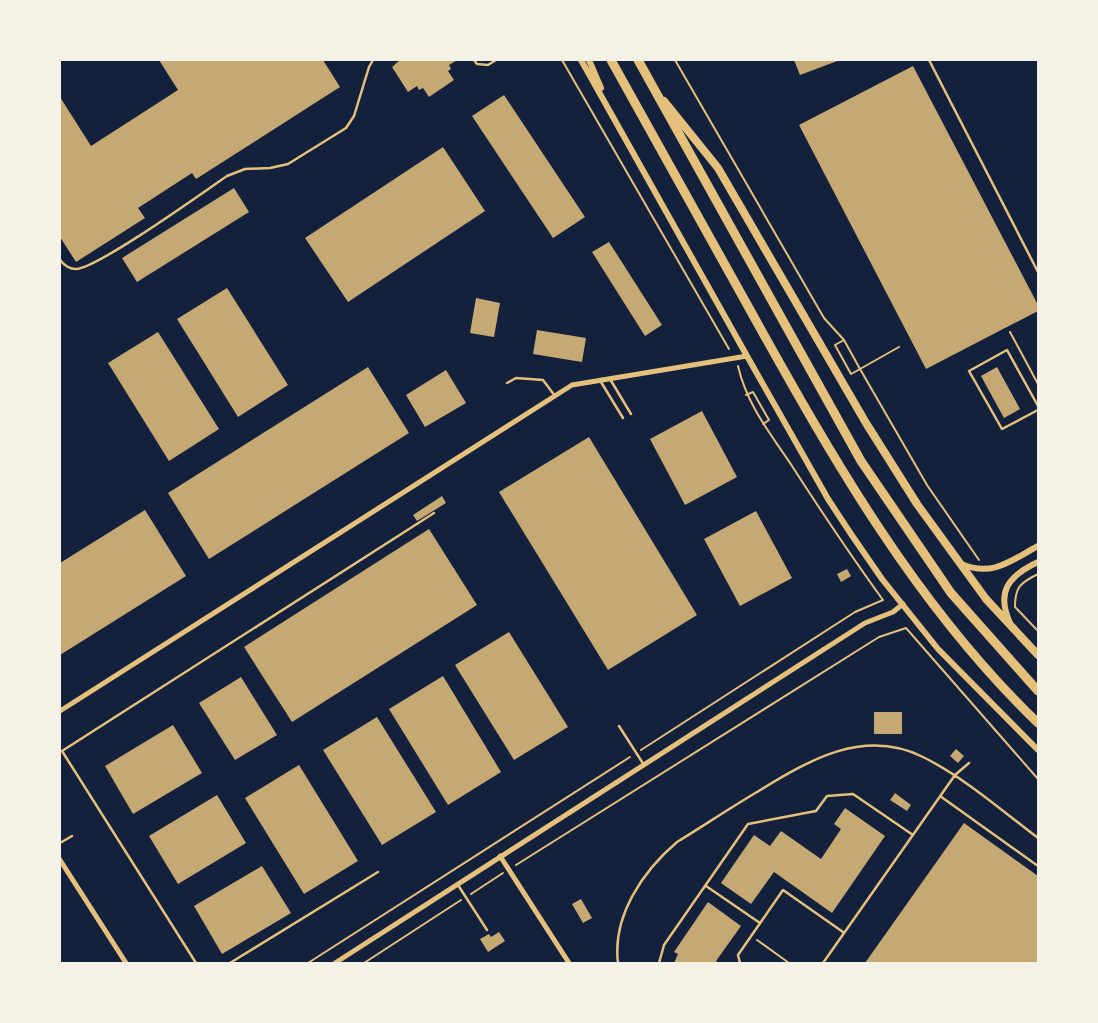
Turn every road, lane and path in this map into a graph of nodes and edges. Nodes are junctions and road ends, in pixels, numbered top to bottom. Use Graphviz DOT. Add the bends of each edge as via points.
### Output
graph roads {
  1 [pos="373,60"];
  2 [pos="474,60"];
  3 [pos="496,60"];
  4 [pos="562,60"];
  5 [pos="581,60"];
  6 [pos="589,60"];
  7 [pos="612,60"];
  8 [pos="638,60"];
  9 [pos="675,60"];
  10 [pos="929,60"];
  11 [pos="655,90"];
  12 [pos="614,116"];
  13 [pos="60,260"];
  14 [pos="1038,272"];
  15 [pos="1010,332"];
  16 [pos="844,340"];
  17 [pos="899,347"];
  18 [pos="729,349"];
  19 [pos="747,356"];
  20 [pos="738,366"];
  21 [pos="860,369"];
  22 [pos="610,378"];
  23 [pos="600,380"];
  24 [pos="507,383"];
  25 [pos="1038,384"];
  26 [pos="746,395"];
  27 [pos="555,396"];
  28 [pos="1038,408"];
  29 [pos="631,414"];
  30 [pos="623,418"];
  31 [pos="763,424"];
  32 [pos="434,513"];
  33 [pos="1038,546"];
  34 [pos="978,560"];
  35 [pos="1038,562"];
  36 [pos="959,563"];
  37 [pos="1038,574"];
  38 [pos="903,604"];
  39 [pos="1013,629"];
  40 [pos="1038,631"];
  41 [pos="1038,655"];
  42 [pos="1038,691"];
  43 [pos="60,711"];
  44 [pos="1038,723"];
  45 [pos="619,726"];
  46 [pos="60,748"];
  47 [pos="1038,750"];
  48 [pos="62,751"];
  49 [pos="636,753"];
  50 [pos="969,763"];
  51 [pos="644,765"];
  52 [pos="955,775"];
  53 [pos="1038,779"];
  54 [pos="940,796"];
  55 [pos="914,835"];
  56 [pos="72,836"];
  57 [pos="1038,838"];
  58 [pos="60,843"];
  59 [pos="500,856"];
  60 [pos="60,860"];
  61 [pos="518,863"];
  62 [pos="1038,866"];
  63 [pos="378,872"];
  64 [pos="502,874"];
  65 [pos="458,884"];
  66 [pos="705,886"];
  67 [pos="466,897"];
  68 [pos="760,923"];
  69 [pos="487,930"];
  70 [pos="843,932"];
  71 [pos="751,936"];
  72 [pos="126,963"];
  73 [pos="196,963"];
  74 [pos="230,963"];
  75 [pos="308,963"];
  76 [pos="335,963"];
  77 [pos="364,963"];
  78 [pos="569,963"];
  79 [pos="618,963"];
  80 [pos="659,963"];
  81 [pos="740,963"];
  82 [pos="789,963"];
  83 [pos="823,963"];
  1 -- 13 [label="lane" via="354,116 346,128 288,164 244,169 227,176 82,268 74,269"];
  2 -- 3 [label="lane" via="488,66"];
  4 -- 18 [label="path"];
  5 -- 12 [label="street"];
  6 -- 12 [label="street"];
  7 -- 44 [label="highway" via="790,382 858,495 915,580 967,647"];
  8 -- 11 [label="highway"];
  9 -- 16 [label="path" via="824,318"];
  10 -- 14 [label="lane"];
  11 -- 36 [label="main road" via="718,168 866,423"];
  11 -- 42 [label="highway" via="861,461 951,593"];
  12 -- 19 [label="street"];
  15 -- 25 [label="path"];
  16 -- 21 [label="path"];
  16 -- 21 [label="path" via="835,345 838,352 851,374"];
  17 -- 21 [label="path"];
  19 -- 22 [label="street"];
  19 -- 38 [label="street" via="828,500"];
  20 -- 26 [label="path"];
  21 -- 34 [label="path" via="927,485"];
  22 -- 23 [label="street"];
  22 -- 29 [label="lane"];
  23 -- 27 [label="street" via="572,385"];
  23 -- 30 [label="lane"];
  24 -- 27 [label="lane" via="516,378 543,380"];
  26 -- 31 [label="path"];
  26 -- 31 [label="path" via="752,392 769,420"];
  27 -- 43 [label="street"];
  28 -- 28 [label="lane" via="1002,429 969,371 1007,350"];
  31 -- 49 [label="path" via="883,600 856,612"];
  32 -- 48 [label="lane"];
  33 -- 36 [label="street" via="985,571"];
  35 -- 39 [label="street" via="1014,576 1007,585 1003,609"];
  36 -- 39 [label="main road"];
  37 -- 40 [label="path" via="1020,585 1015,594 1015,608"];
  38 -- 47 [label="street" via="938,648"];
  38 -- 51 [label="street" via="865,624"];
  39 -- 41 [label="main road"];
  45 -- 49 [label="lane"];
  46 -- 48 [label="lane"];
  48 -- 73 [label="lane"];
  49 -- 51 [label="lane"];
  49 -- 75 [label="path"];
  50 -- 52 [label="lane"];
  51 -- 59 [label="street"];
  52 -- 54 [label="lane"];
  52 -- 57 [label="lane"];
  52 -- 79 [label="lane" via="906,750 860,745 820,756 793,770 677,842 652,866 626,908"];
  53 -- 61 [label="path" via="906,628 879,637"];
  54 -- 55 [label="lane"];
  54 -- 62 [label="lane"];
  55 -- 66 [label="lane" via="853,794 827,796 816,812 748,824"];
  55 -- 70 [label="lane"];
  56 -- 58 [label="lane"];
  59 -- 65 [label="street"];
  59 -- 78 [label="street"];
  60 -- 72 [label="street"];
  63 -- 74 [label="lane"];
  64 -- 67 [label="path"];
  65 -- 67 [label="lane"];
  65 -- 76 [label="street"];
  66 -- 68 [label="lane"];
  66 -- 80 [label="lane" via="664,945"];
  67 -- 69 [label="lane"];
  67 -- 77 [label="path"];
  68 -- 70 [label="lane" via="783,890"];
  68 -- 71 [label="lane"];
  70 -- 83 [label="lane"];
  71 -- 81 [label="lane" via="738,955"];
  71 -- 82 [label="path"];
}
